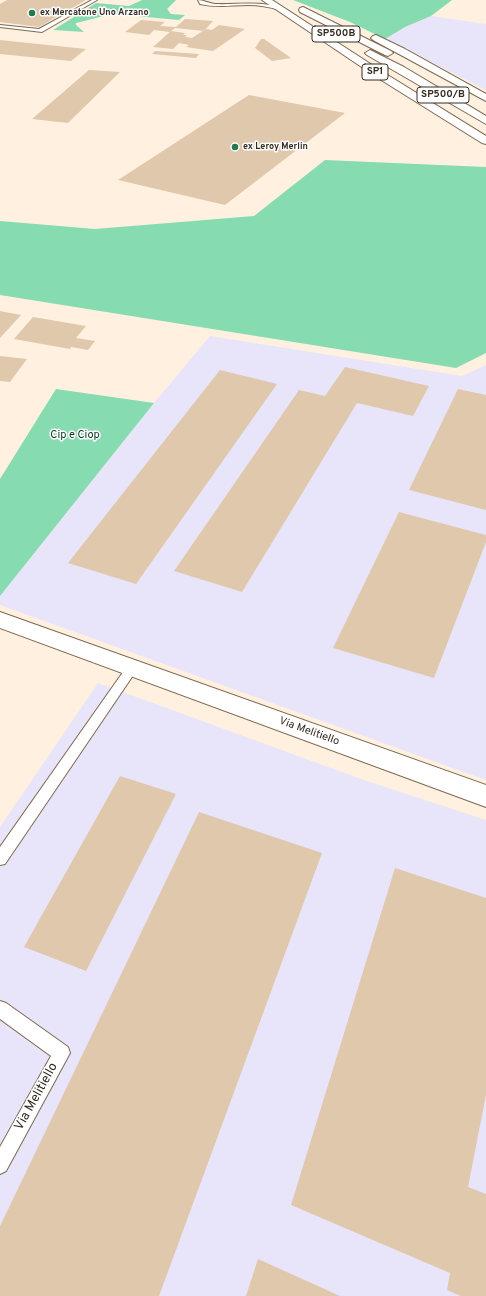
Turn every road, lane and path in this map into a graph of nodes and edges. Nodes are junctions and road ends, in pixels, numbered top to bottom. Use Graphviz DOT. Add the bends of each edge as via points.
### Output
graph roads {
  1 [pos="95,0"];
  2 [pos="201,0"];
  3 [pos="240,0"];
  4 [pos="266,0"];
  5 [pos="271,0"];
  6 [pos="205,4"];
  7 [pos="256,4"];
  8 [pos="289,5"];
  9 [pos="250,7"];
  10 [pos="0,26"];
  11 [pos="401,65"];
  12 [pos="486,98"];
  13 [pos="486,106"];
  14 [pos="486,121"];
  15 [pos="486,141"];
  16 [pos="0,620"];
  17 [pos="132,668"];
  18 [pos="486,796"];
  19 [pos="0,860"];
  20 [pos="0,1009"];
  21 [pos="0,1165"];
  1 -- 10 [label="lane" via="40,31"];
  2 -- 6 [label="lane" via="200,2"];
  3 -- 7 [label="lane"];
  4 -- 8 [label="main road, SP1"];
  5 -- 11 [label="main road, SP500B"];
  6 -- 7 [label="lane"];
  6 -- 9 [label="lane" via="203,7 224,9"];
  7 -- 8 [label="lane"];
  8 -- 11 [label="main road, SP500B"];
  8 -- 12 [label="main road, SP1" via="346,24 402,50"];
  8 -- 15 [label="main road, SP1"];
  11 -- 13 [label="main road, SP500/B"];
  11 -- 14 [label="main road, SP500/B"];
  16 -- 17 [label="main road, Via Melitiello"];
  17 -- 18 [label="main road, Via Melitiello"];
  17 -- 19 [label="lane"];
  20 -- 21 [label="lane, Via Melitiello" via="62,1053"];
}
